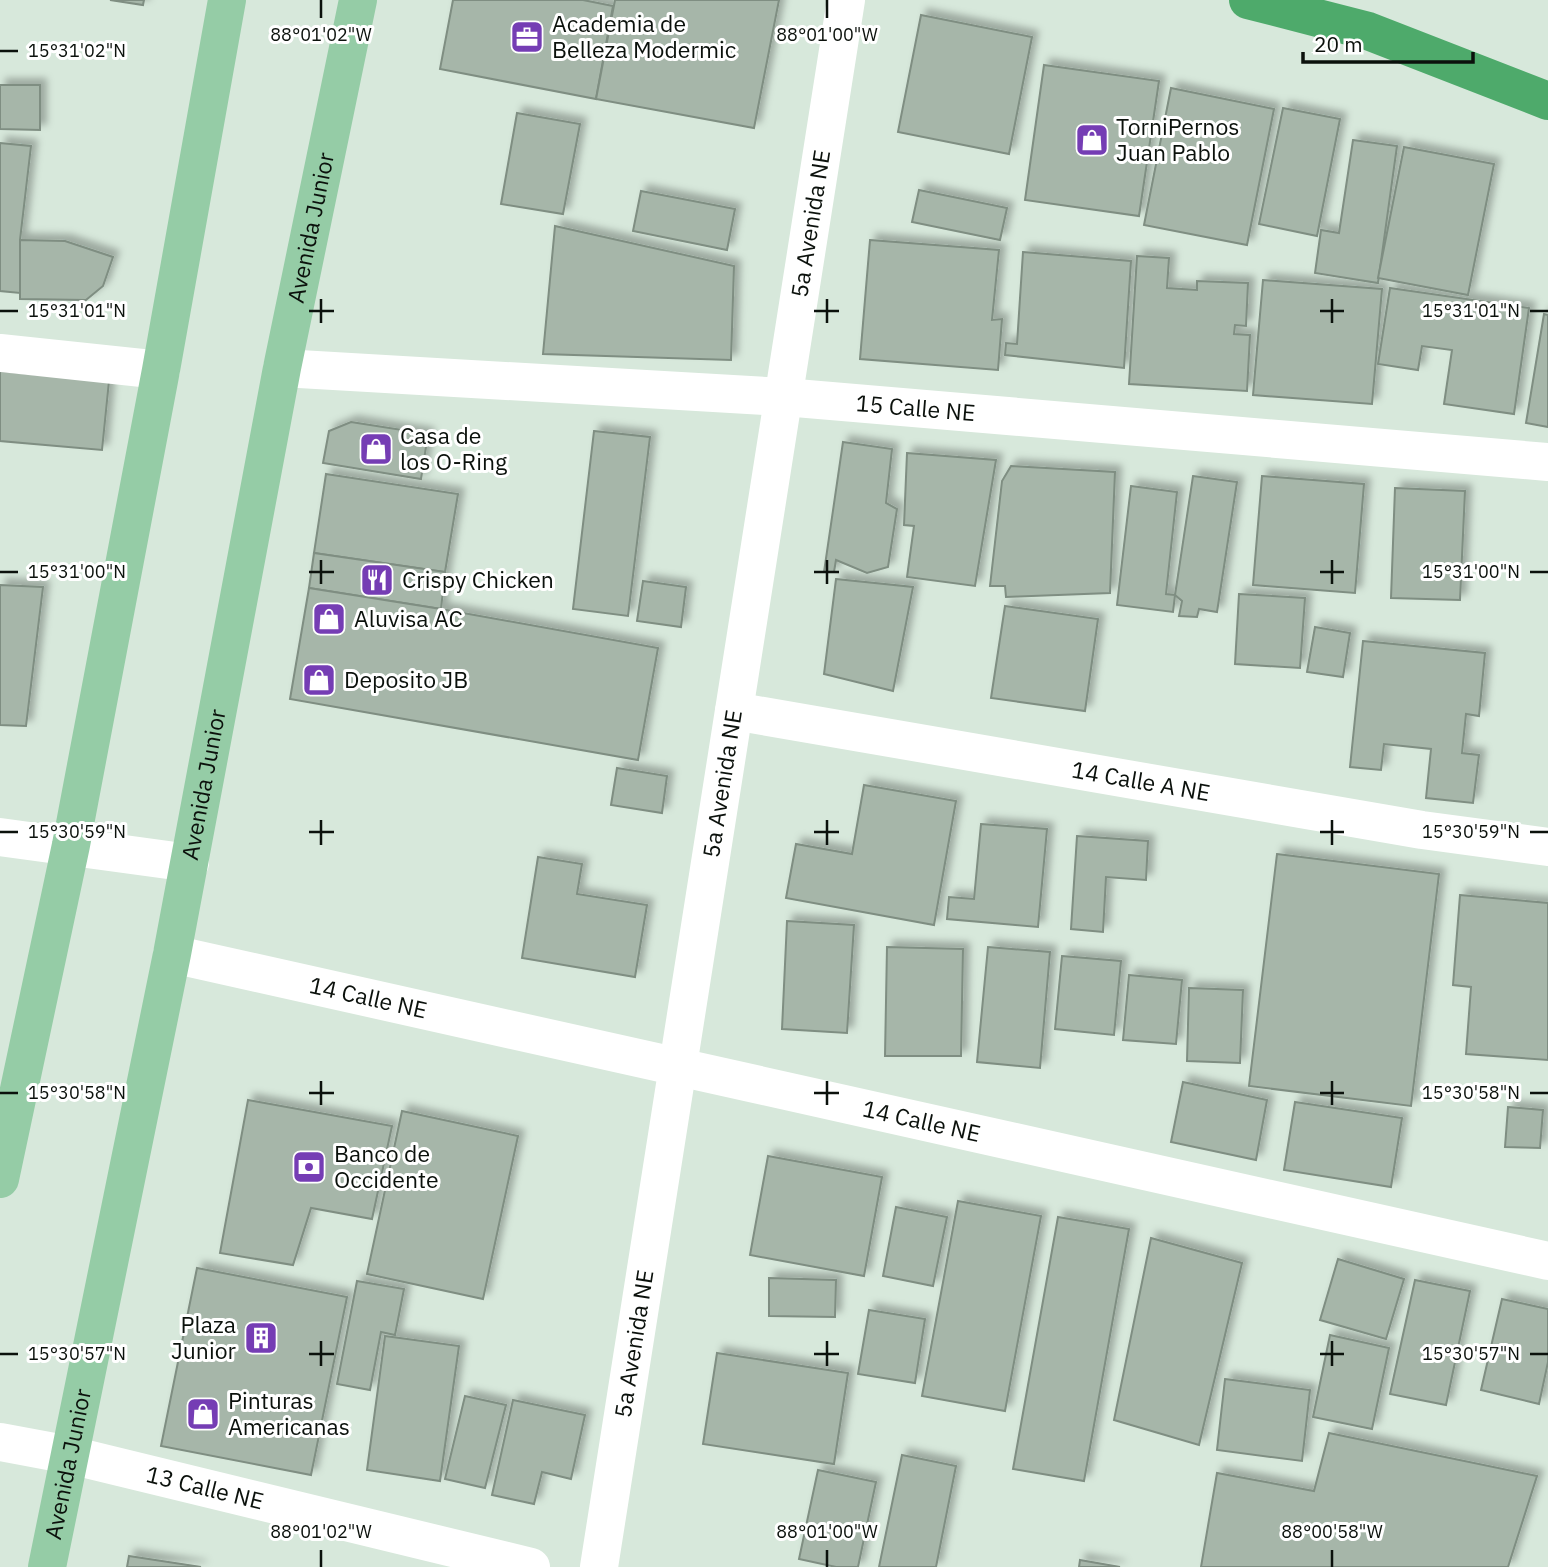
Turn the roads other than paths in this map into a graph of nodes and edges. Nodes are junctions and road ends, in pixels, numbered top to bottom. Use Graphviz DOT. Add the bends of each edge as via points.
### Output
graph roads {
  1 [pos="227,0"];
  2 [pos="358,0"];
  3 [pos="846,0"];
  4 [pos="1248,0"];
  5 [pos="1548,101"];
  6 [pos="0,353"];
  7 [pos="282,368"];
  8 [pos="161,370"];
  9 [pos="783,397"];
  10 [pos="1548,462"];
  11 [pos="734,711"];
  12 [pos="0,837"];
  13 [pos="71,845"];
  14 [pos="1548,847"];
  15 [pos="190,863"];
  16 [pos="172,954"];
  17 [pos="678,1067"];
  18 [pos="0,1179"];
  19 [pos="1548,1261"];
  20 [pos="0,1442"];
  21 [pos="69,1455"];
  22 [pos="47,1567"];
  23 [pos="531,1567"];
  24 [pos="599,1567"];
  1 -- 8 [label="main road"];
  2 -- 7 [label="main road, Avenida Junior"];
  3 -- 9 [label="street, 5a Avenida NE"];
  4 -- 5 [label="highway" via="1367,31"];
  6 -- 8 [label="street"];
  7 -- 9 [label="street, 15 Calle NE"];
  7 -- 15 [label="main road, Avenida Junior"];
  8 -- 13 [label="main road"];
  9 -- 10 [label="street, 15 Calle NE"];
  9 -- 11 [label="street, 5a Avenida NE"];
  11 -- 14 [label="street, 14 Calle A NE" via="1422,830"];
  11 -- 17 [label="street, 5a Avenida NE"];
  12 -- 13 [label="street"];
  13 -- 15 [label="street"];
  13 -- 18 [label="main road"];
  15 -- 16 [label="main road, Avenida Junior"];
  16 -- 17 [label="street, 14 Calle NE"];
  16 -- 21 [label="main road, Avenida Junior"];
  17 -- 19 [label="street, 14 Calle NE"];
  17 -- 24 [label="street, 5a Avenida NE"];
  20 -- 21 [label="street, 13 Calle NE"];
  21 -- 22 [label="main road, Avenida Junior"];
  21 -- 23 [label="street, 13 Calle NE"];
}
